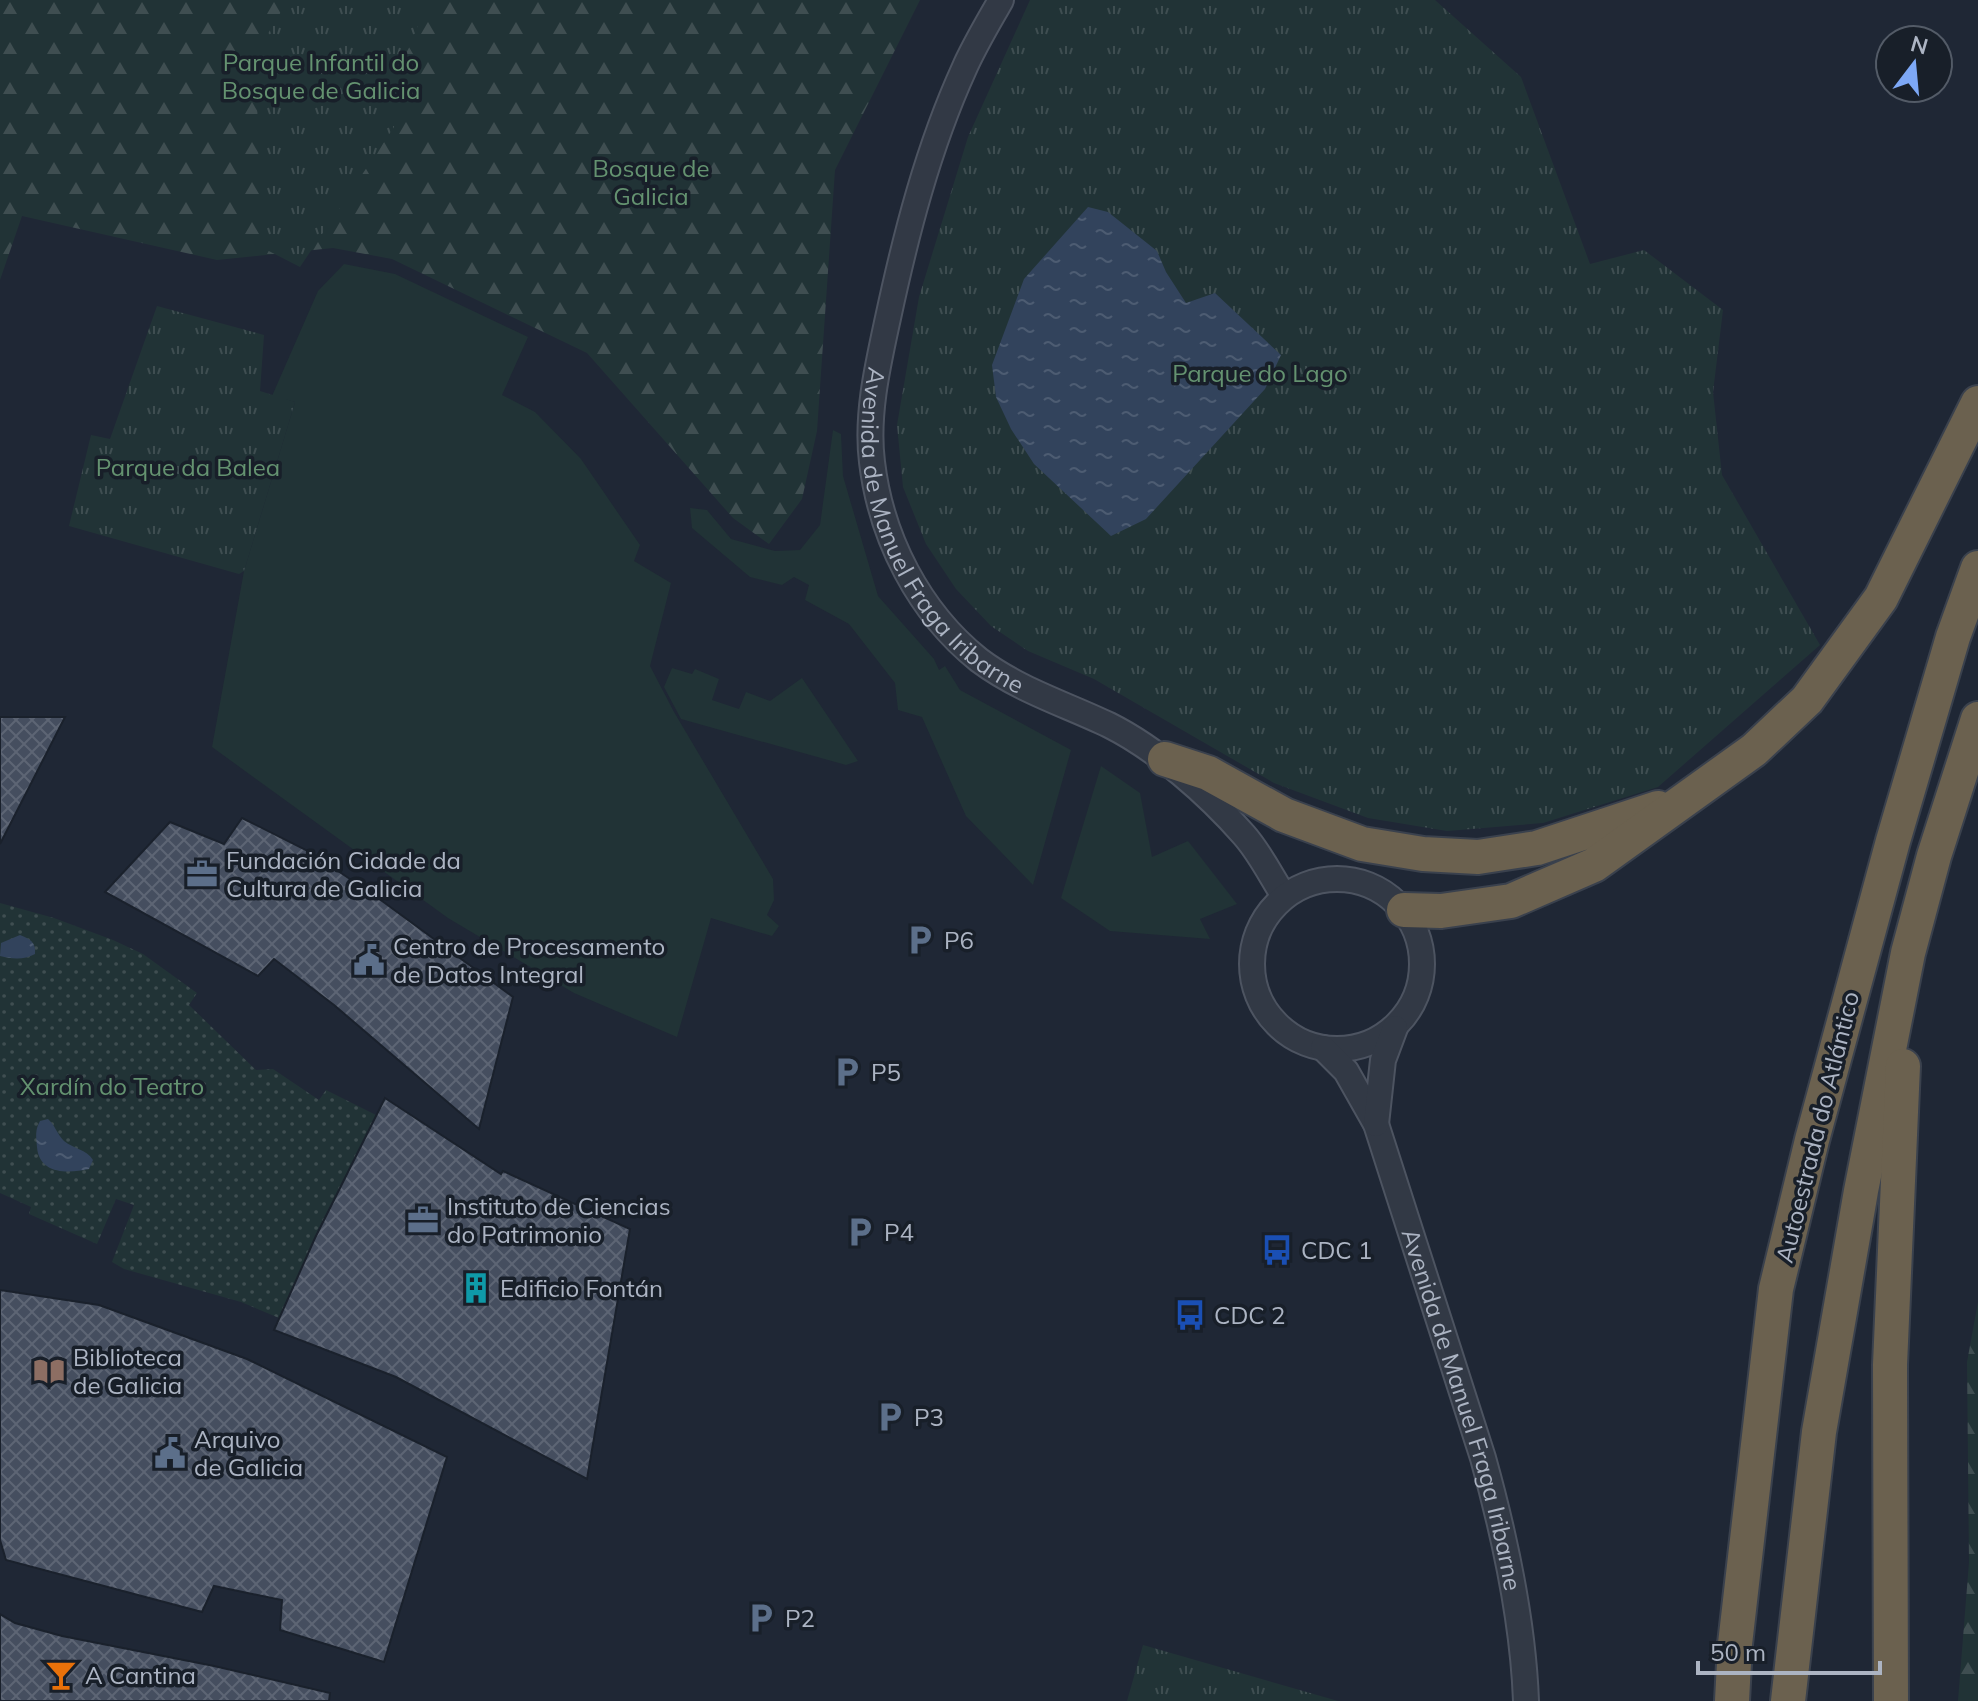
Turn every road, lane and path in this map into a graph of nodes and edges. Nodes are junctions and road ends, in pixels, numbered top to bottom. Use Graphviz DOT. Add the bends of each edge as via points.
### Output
graph roads {
  1 [pos="1001,0"];
  2 [pos="1978,403"];
  3 [pos="1978,568"];
  4 [pos="1978,719"];
  5 [pos="1165,759"];
  6 [pos="1692,796"];
  7 [pos="1284,896"];
  8 [pos="1404,910"];
  9 [pos="1908,953"];
  10 [pos="1395,1028"];
  11 [pos="1323,1048"];
  12 [pos="1376,1124"];
  13 [pos="1526,1701"];
  14 [pos="1732,1701"];
  15 [pos="1788,1701"];
  16 [pos="1891,1701"];
  1 -- 5 [label="street, Avenida de Manuel Fraga Iribarne" via="964,69 903,248 873,400 872,461 884,521 910,581 979,659 1018,685 1106,724"];
  2 -- 6 [label="highway" via="1881,598 1807,700 1754,750"];
  3 -- 14 [label="highway, Autoestrada do Atlántico" via="1893,841 1776,1289"];
  4 -- 9 [label="highway, Autoestrada do Atlántico"];
  5 -- 6 [label="highway" via="1208,773 1284,815 1362,844 1423,854 1478,857 1537,848"];
  5 -- 7 [label="street, Avenida de Manuel Fraga Iribarne" via="1245,836"];
  6 -- 8 [label="highway" via="1594,865 1511,901 1441,911"];
  7 -- 8 [label="street, Avenida de Manuel Fraga Iribarne" via="1308,883 1334,878 1361,881 1385,892"];
  7 -- 11 [label="street, Avenida de Manuel Fraga Iribarne" via="1259,931 1252,974 1260,1001 1276,1024"];
  8 -- 10 [label="street, Avenida de Manuel Fraga Iribarne" via="1423,958 1421,984"];
  9 -- 15 [label="highway, Autoestrada do Atlántico" via="1819,1432"];
  9 -- 16 [label="highway" via="1890,1365"];
  10 -- 11 [label="street, Avenida de Manuel Fraga Iribarne" via="1349,1049"];
  10 -- 12 [label="street, Avenida de Manuel Fraga Iribarne" via="1383,1060"];
  11 -- 12 [label="street, Avenida de Manuel Fraga Iribarne" via="1346,1071"];
  12 -- 13 [label="street, Avenida de Manuel Fraga Iribarne" via="1498,1510"];
}
